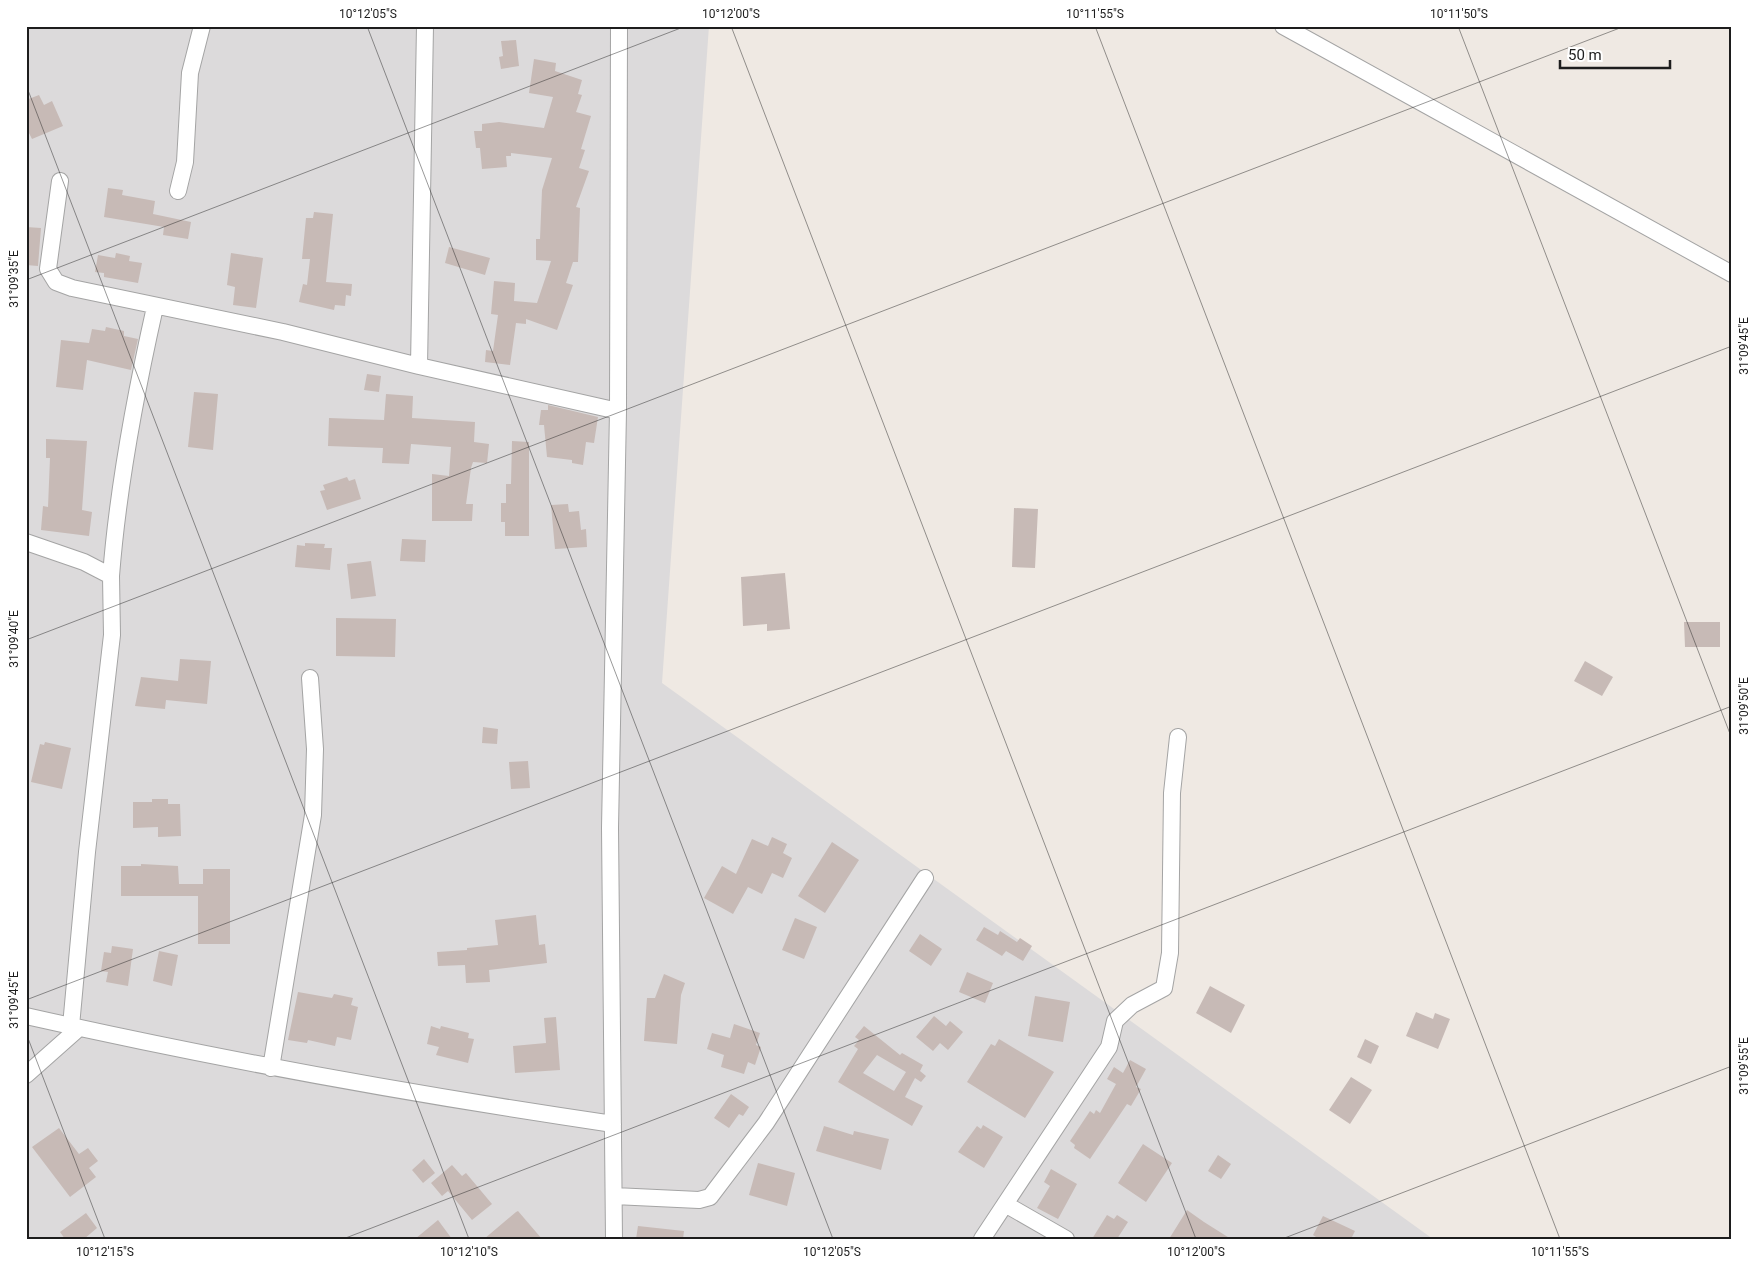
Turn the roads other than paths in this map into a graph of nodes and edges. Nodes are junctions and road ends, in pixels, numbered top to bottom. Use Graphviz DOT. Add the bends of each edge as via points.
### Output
graph roads {
  1 [pos="202,26"];
  2 [pos="424,26"];
  3 [pos="619,26"];
  4 [pos="1283,26"];
  5 [pos="60,181"];
  6 [pos="178,191"];
  7 [pos="1732,274"];
  8 [pos="155,307"];
  9 [pos="419,366"];
  10 [pos="618,411"];
  11 [pos="26,542"];
  12 [pos="111,576"];
  13 [pos="310,678"];
  14 [pos="1178,737"];
  15 [pos="925,878"];
  16 [pos="26,1016"];
  17 [pos="75,1027"];
  18 [pos="271,1068"];
  19 [pos="26,1075"];
  20 [pos="613,1124"];
  21 [pos="614,1196"];
  22 [pos="1005,1204"];
  23 [pos="614,1239"];
  24 [pos="982,1239"];
  25 [pos="1066,1239"];
  1 -- 6 [label="street" via="190,73 185,162"];
  2 -- 9 [label="street"];
  3 -- 10 [label="street"];
  4 -- 7 [label="street"];
  5 -- 8 [label="street" via="48,269 56,282"];
  8 -- 9 [label="street" via="282,332"];
  8 -- 12 [label="street" via="121,486"];
  9 -- 10 [label="street"];
  10 -- 20 [label="street" via="610,828"];
  11 -- 12 [label="street" via="84,562"];
  12 -- 17 [label="street" via="112,635 87,852"];
  13 -- 18 [label="street" via="315,749 312,815"];
  14 -- 22 [label="street" via="1172,793 1170,953 1164,988 1132,1005 1114,1021 1109,1047"];
  15 -- 21 [label="street" via="766,1123 710,1197 699,1200"];
  16 -- 17 [label="street"];
  17 -- 18 [label="street"];
  17 -- 19 [label="street"];
  18 -- 20 [label="street"];
  20 -- 21 [label="street"];
  21 -- 23 [label="street"];
  22 -- 24 [label="street"];
  22 -- 25 [label="street"];
}
